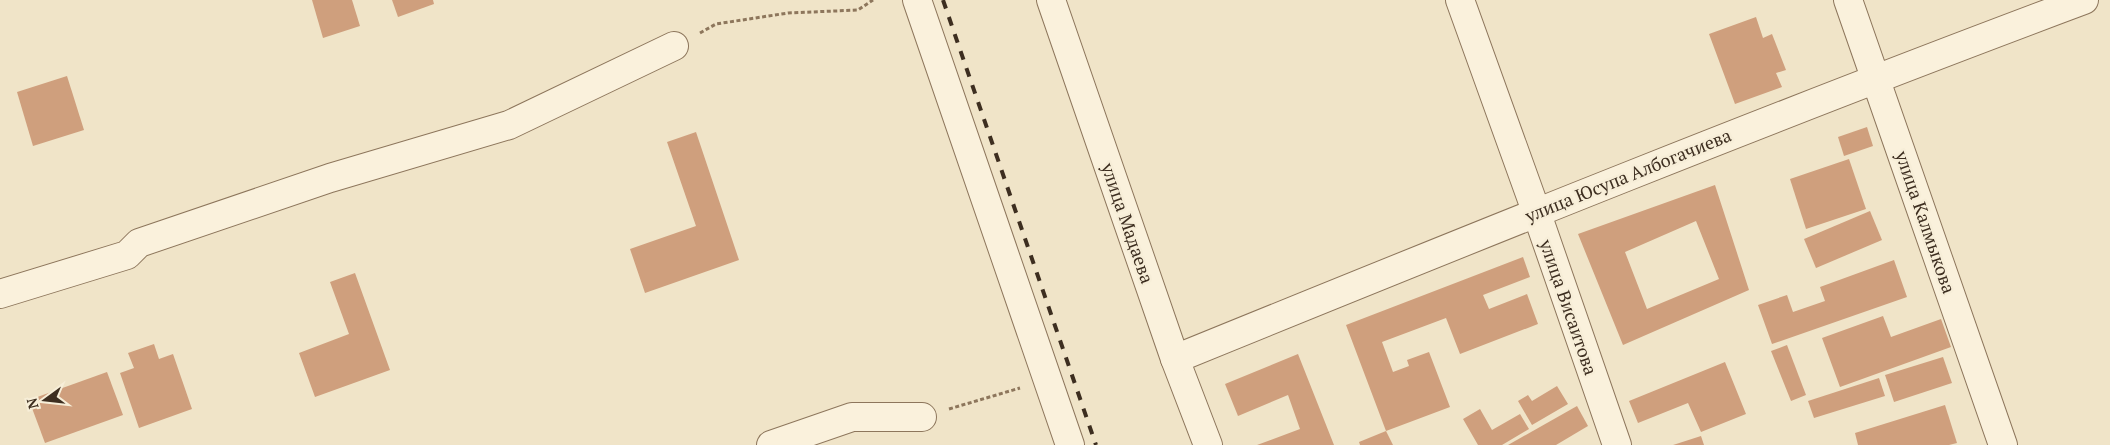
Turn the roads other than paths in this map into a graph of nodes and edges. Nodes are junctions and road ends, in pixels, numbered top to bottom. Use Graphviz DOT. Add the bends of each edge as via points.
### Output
graph roads {
  1 [pos="917,0"];
  2 [pos="1051,0"];
  3 [pos="1460,0"];
  4 [pos="1848,0"];
  5 [pos="2084,0"];
  6 [pos="674,46"];
  7 [pos="1876,78"];
  8 [pos="1536,212"];
  9 [pos="0,294"];
  10 [pos="1175,359"];
  11 [pos="922,417"];
  12 [pos="771,445"];
  13 [pos="1070,445"];
  14 [pos="1208,445"];
  15 [pos="1617,445"];
  16 [pos="2003,445"];
  1 -- 13 [label="street"];
  2 -- 10 [label="street, улица Мадаева"];
  3 -- 8 [label="street, улица Висаитова"];
  4 -- 7 [label="street, улица Калмыкова"];
  5 -- 7 [label="street, улица Юсупа Албогачиева"];
  6 -- 9 [label="street" via="509,125 330,178 139,243 127,255"];
  7 -- 8 [label="street, улица Юсупа Албогачиева"];
  7 -- 16 [label="street, улица Калмыкова"];
  8 -- 10 [label="street, улица Юсупа Албогачиева"];
  8 -- 15 [label="street, улица Висаитова"];
  10 -- 14 [label="street, улица Мадаева"];
  11 -- 12 [label="street" via="852,417"];
}
